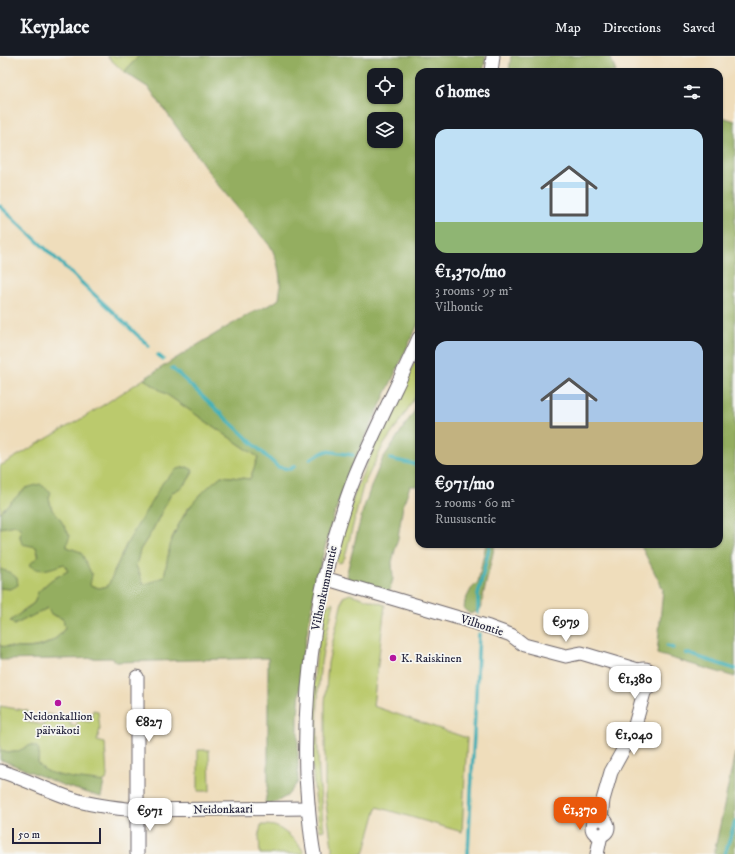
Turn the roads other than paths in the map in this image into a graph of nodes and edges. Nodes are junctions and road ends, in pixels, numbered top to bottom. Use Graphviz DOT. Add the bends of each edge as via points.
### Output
graph roads {
  1 [pos="493,56"];
  2 [pos="492,68"];
  3 [pos="415,347"];
  4 [pos="324,578"];
  5 [pos="137,676"];
  6 [pos="0,771"];
  7 [pos="308,808"];
  8 [pos="137,810"];
  9 [pos="137,854"];
  10 [pos="314,854"];
  11 [pos="597,854"];
  1 -- 2 [label="street"];
  3 -- 4 [label="street, Vilhonkummuntie" via="347,497"];
  4 -- 7 [label="street, Vilhonkummuntie" via="308,685 305,741"];
  4 -- 11 [label="street, Vilhontie" via="489,627 511,635 524,645 566,656 581,653 638,670 644,668 650,671 654,677 653,684 645,689 633,732 611,772 601,818 594,821 592,828 601,835"];
  5 -- 8 [label="street"];
  6 -- 8 [label="street, Neidonkaari" via="76,800"];
  7 -- 8 [label="street, Neidonkaari"];
  7 -- 10 [label="street, Vilhonkummuntie"];
  8 -- 9 [label="street"];
}
